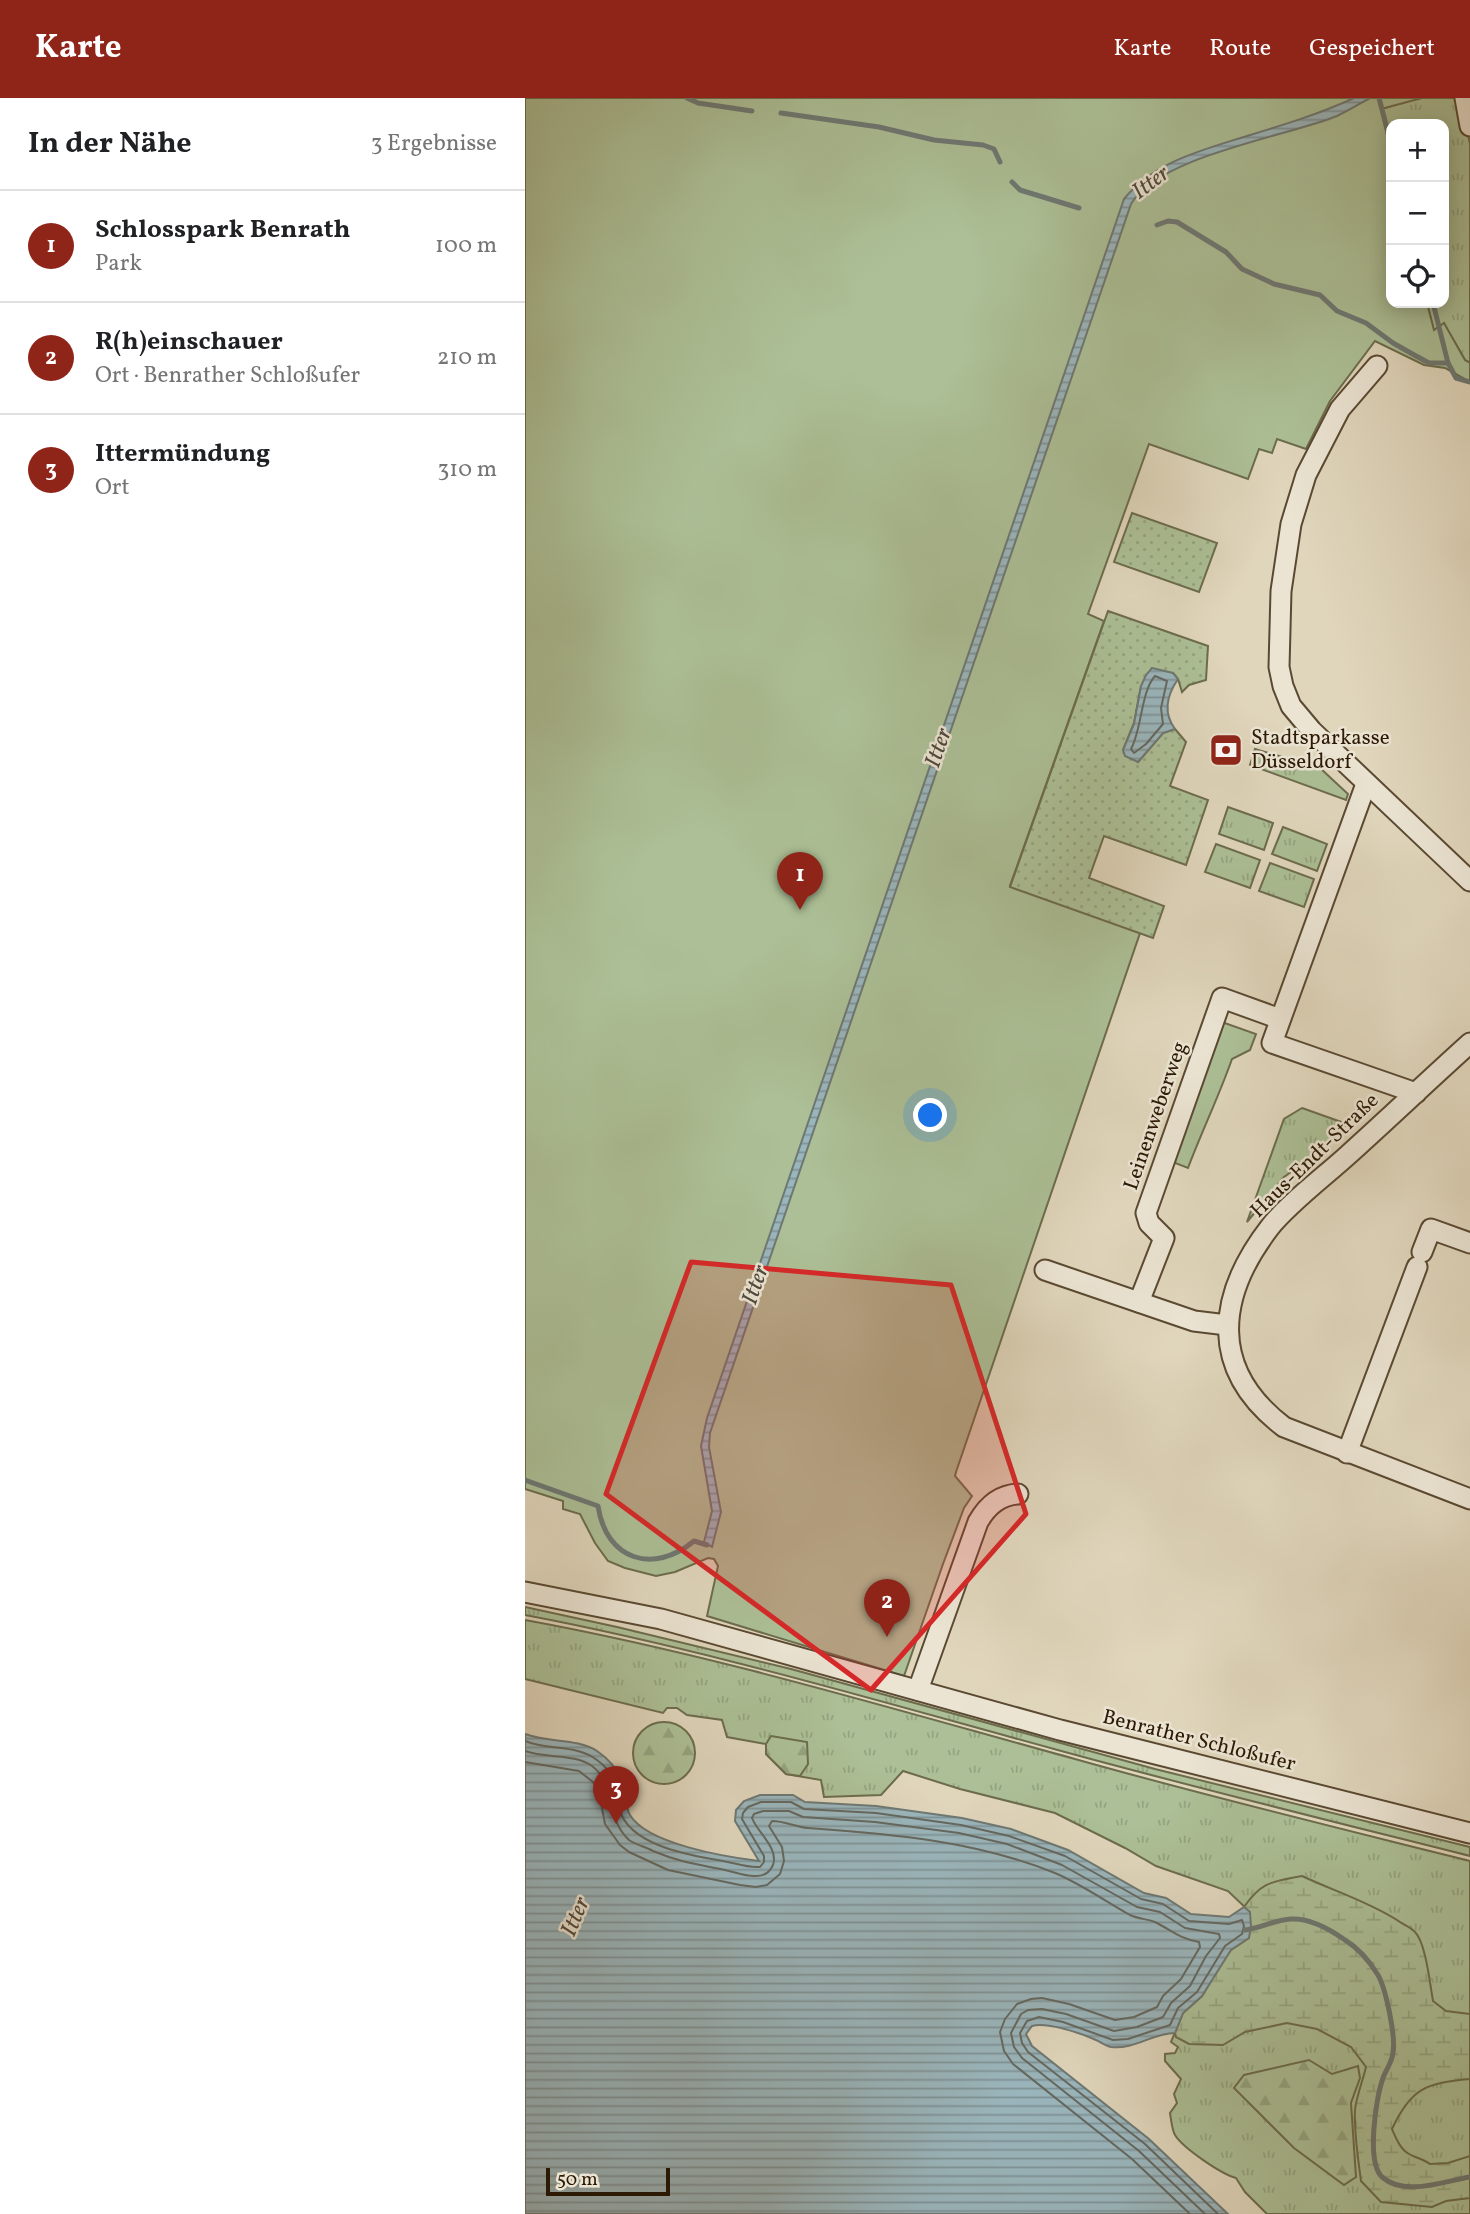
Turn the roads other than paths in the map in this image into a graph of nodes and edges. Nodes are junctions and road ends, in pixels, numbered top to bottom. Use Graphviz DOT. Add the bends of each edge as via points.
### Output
graph roads {
  1 [pos="1465,98"];
  2 [pos="1470,125"];
  3 [pos="1377,366"];
  4 [pos="1366,783"];
  5 [pos="1470,881"];
  6 [pos="1280,1019"];
  7 [pos="1470,1043"];
  8 [pos="1416,1093"];
  9 [pos="1470,1243"];
  10 [pos="1045,1270"];
  11 [pos="1139,1303"];
  12 [pos="1227,1325"];
  13 [pos="1347,1453"];
  14 [pos="1018,1494"];
  15 [pos="1470,1499"];
  16 [pos="525,1592"];
  17 [pos="918,1690"];
  18 [pos="1470,1833"];
  1 -- 2 [label="street"];
  3 -- 4 [label="street" via="1340,409 1306,475 1291,524 1280,604 1279,667 1291,706"];
  4 -- 5 [label="street"];
  4 -- 6 [label="street"];
  6 -- 8 [label="street" via="1272,1043"];
  6 -- 11 [label="street, Leinenweberweg" via="1221,998 1146,1213 1164,1238"];
  7 -- 8 [label="street, Haus-Endt-Straße"];
  8 -- 12 [label="street, Haus-Endt-Straße" via="1272,1225 1239,1278"];
  9 -- 13 [label="street" via="1431,1229"];
  10 -- 11 [label="street"];
  11 -- 12 [label="street" via="1194,1321"];
  12 -- 13 [label="street, Haus-Endt-Straße" via="1240,1377 1265,1411 1284,1427"];
  13 -- 15 [label="street, Haus-Endt-Straße"];
  14 -- 17 [label="street" via="996,1501 978,1522"];
  16 -- 17 [label="street, Benrather Schloßufer" via="661,1619"];
  17 -- 18 [label="street, Benrather Schloßufer"];
}
